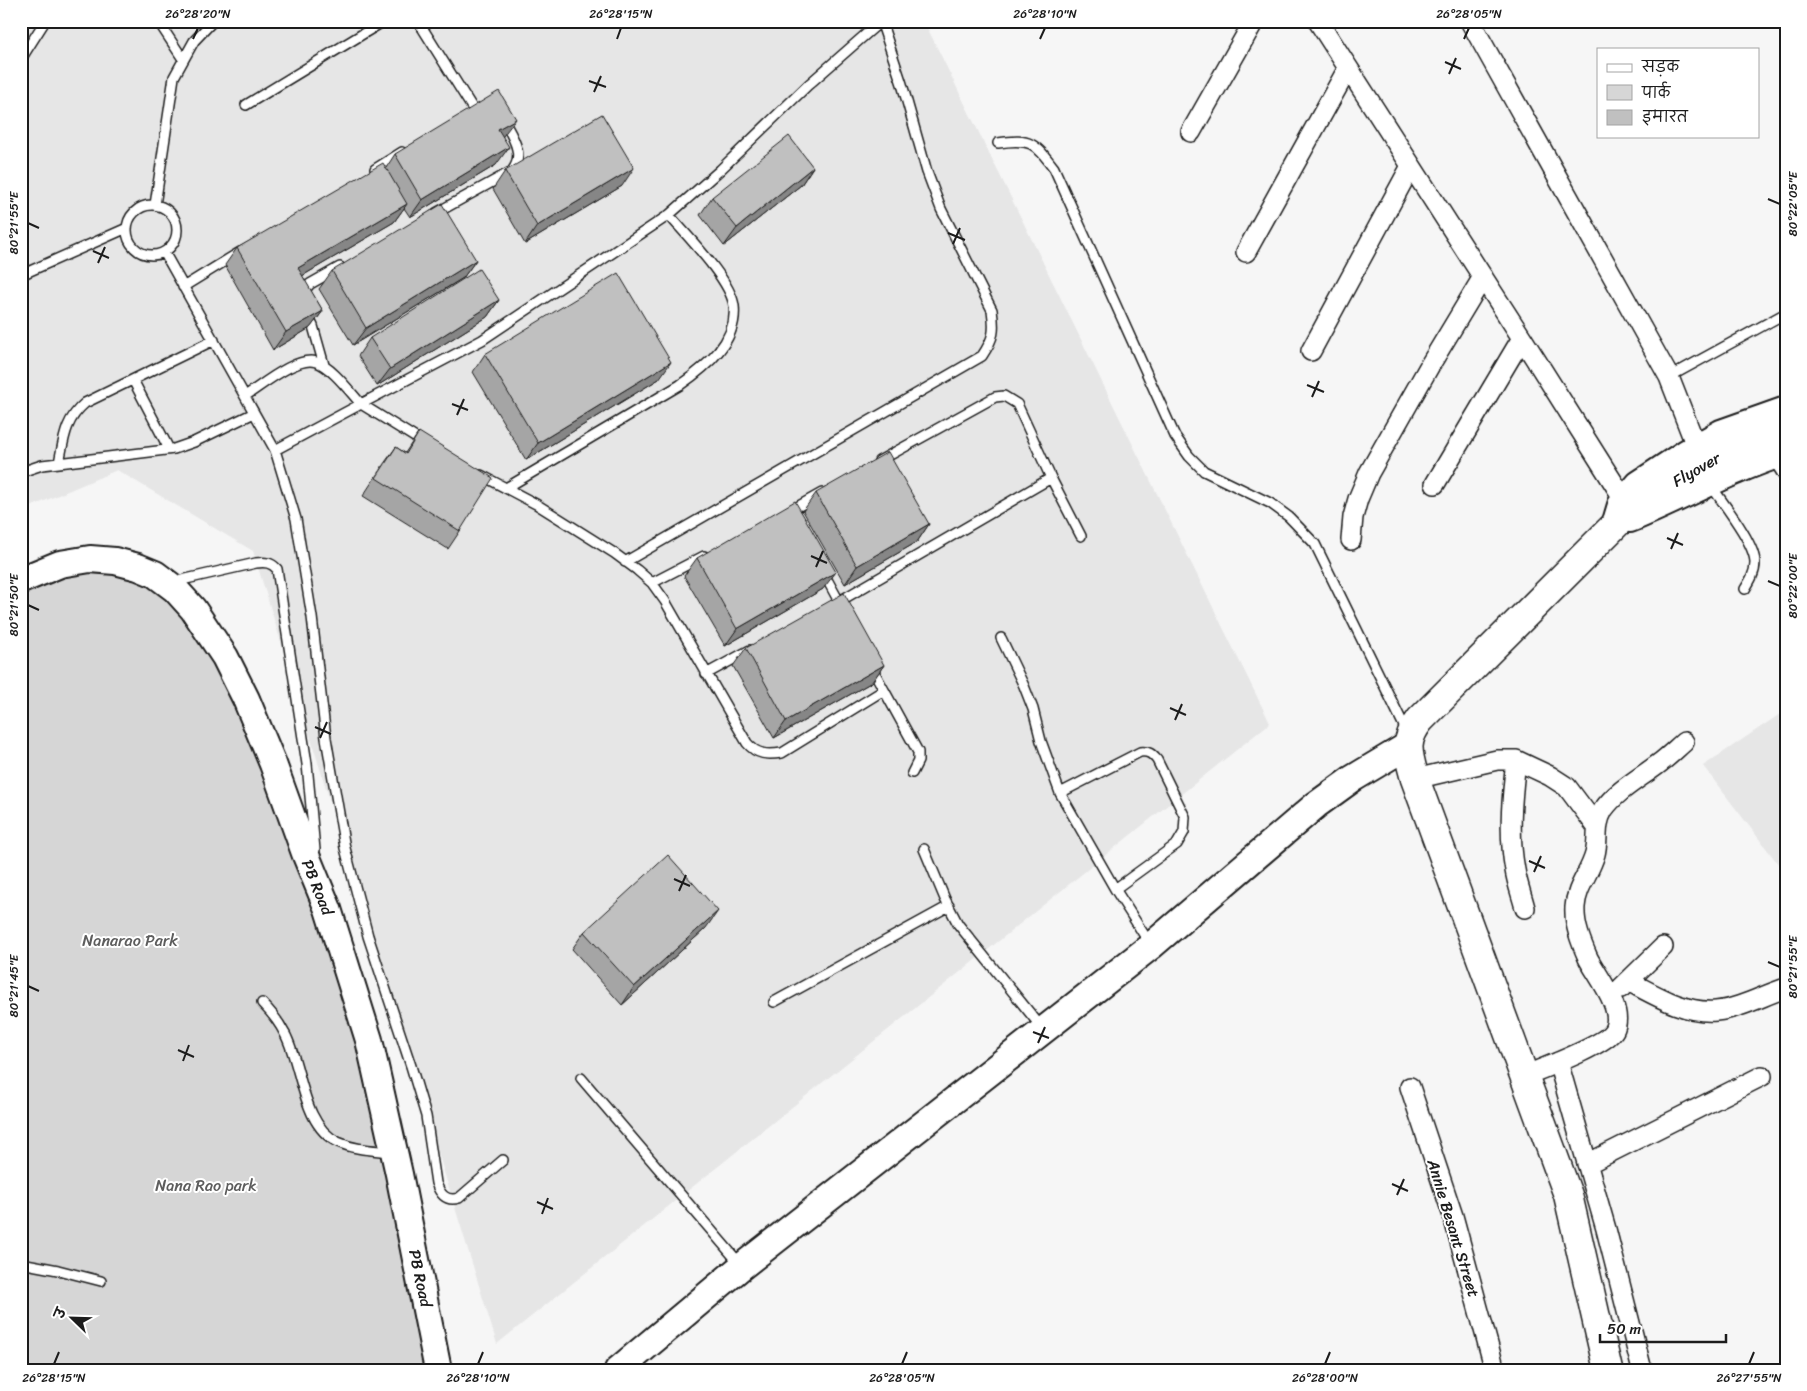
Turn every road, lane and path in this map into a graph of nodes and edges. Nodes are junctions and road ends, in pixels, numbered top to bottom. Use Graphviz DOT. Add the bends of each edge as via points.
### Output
graph roads {
  1 [pos="45,21"];
  2 [pos="158,21"];
  3 [pos="213,21"];
  4 [pos="384,21"];
  5 [pos="418,21"];
  6 [pos="881,21"];
  7 [pos="1254,21"];
  8 [pos="1318,21"];
  9 [pos="1470,21"];
  10 [pos="21,59"];
  11 [pos="183,59"];
  12 [pos="1348,68"];
  13 [pos="246,105"];
  14 [pos="495,111"];
  15 [pos="465,114"];
  16 [pos="1190,132"];
  17 [pos="998,143"];
  18 [pos="414,145"];
  19 [pos="1411,166"];
  20 [pos="363,176"];
  21 [pos="155,205"];
  22 [pos="669,215"];
  23 [pos="428,218"];
  24 [pos="127,228"];
  25 [pos="248,247"];
  26 [pos="164,252"];
  27 [pos="1246,252"];
  28 [pos="352,260"];
  29 [pos="21,275"];
  30 [pos="1483,277"];
  31 [pos="183,287"];
  32 [pos="1786,313"];
  33 [pos="1522,338"];
  34 [pos="214,340"];
  35 [pos="1311,351"];
  36 [pos="324,366"];
  37 [pos="1669,377"];
  38 [pos="133,380"];
  39 [pos="245,396"];
  40 [pos="361,404"];
  41 [pos="1786,410"];
  42 [pos="254,413"];
  43 [pos="1786,429"];
  44 [pos="1696,446"];
  45 [pos="169,449"];
  46 [pos="433,449"];
  47 [pos="275,450"];
  48 [pos="1778,454"];
  49 [pos="60,463"];
  50 [pos="867,468"];
  51 [pos="474,471"];
  52 [pos="21,472"];
  53 [pos="1051,478"];
  54 [pos="1786,480"];
  55 [pos="1708,482"];
  56 [pos="1435,484"];
  57 [pos="832,487"];
  58 [pos="506,488"];
  59 [pos="1626,510"];
  60 [pos="788,516"];
  61 [pos="1081,536"];
  62 [pos="1351,540"];
  63 [pos="712,552"];
  64 [pos="816,560"];
  65 [pos="626,562"];
  66 [pos="21,580"];
  67 [pos="168,584"];
  68 [pos="652,584"];
  69 [pos="1745,589"];
  70 [pos="835,604"];
  71 [pos="848,619"];
  72 [pos="1001,638"];
  73 [pos="756,647"];
  74 [pos="866,654"];
  75 [pos="706,674"];
  76 [pos="884,690"];
  77 [pos="1408,741"];
  78 [pos="1684,742"];
  79 [pos="1516,760"];
  80 [pos="912,774"];
  81 [pos="1415,779"];
  82 [pos="1060,793"];
  83 [pos="1597,827"];
  84 [pos="924,849"];
  85 [pos="318,886"];
  86 [pos="1114,889"];
  87 [pos="948,906"];
  88 [pos="1525,908"];
  89 [pos="1151,946"];
  90 [pos="1663,947"];
  91 [pos="1628,981"];
  92 [pos="1783,988"];
  93 [pos="1610,997"];
  94 [pos="774,1002"];
  95 [pos="262,1003"];
  96 [pos="1044,1030"];
  97 [pos="1558,1062"];
  98 [pos="1524,1076"];
  99 [pos="1762,1076"];
  100 [pos="581,1078"];
  101 [pos="1410,1087"];
  102 [pos="394,1152"];
  103 [pos="503,1160"];
  104 [pos="1587,1164"];
  105 [pos="21,1263"];
  106 [pos="741,1266"];
  107 [pos="101,1281"];
  108 [pos="438,1370"];
  109 [pos="618,1370"];
  110 [pos="1495,1370"];
  111 [pos="1608,1370"];
  112 [pos="1642,1370"];
  1 -- 10 [label="lane"];
  2 -- 11 [label="lane"];
  3 -- 11 [label="lane" via="194,41"];
  4 -- 13 [label="lane"];
  5 -- 15 [label="lane" via="477,108"];
  6 -- 22 [label="lane"];
  6 -- 65 [label="lane" via="926,172 992,310 991,342 982,356"];
  7 -- 16 [label="street"];
  8 -- 12 [label="street"];
  9 -- 37 [label="street"];
  11 -- 21 [label="lane" via="174,77"];
  12 -- 19 [label="street"];
  12 -- 27 [label="street"];
  14 -- 23 [label="lane" via="503,119 517,148 519,160 516,166"];
  17 -- 77 [label="lane" via="1016,140 1030,143 1040,149 1054,168 1175,436 1189,456 1204,470 1270,503 1315,544"];
  18 -- 20 [label="lane"];
  19 -- 30 [label="street"];
  19 -- 35 [label="street"];
  21 -- 24 [label="lane" via="134,214"];
  21 -- 26 [label="lane" via="169,212 176,225 175,240"];
  22 -- 40 [label="lane" via="482,340"];
  22 -- 58 [label="lane" via="716,271 729,292 734,305 726,342 702,370 680,385"];
  24 -- 26 [label="lane" via="130,243 135,249 149,255"];
  24 -- 29 [label="lane"];
  25 -- 31 [label="lane"];
  26 -- 31 [label="lane"];
  28 -- 36 [label="lane" via="310,284 302,294"];
  30 -- 33 [label="street"];
  30 -- 62 [label="street" via="1369,473 1353,517"];
  31 -- 34 [label="lane"];
  32 -- 37 [label="lane"];
  33 -- 56 [label="street"];
  33 -- 59 [label="street"];
  34 -- 38 [label="lane"];
  34 -- 39 [label="lane"];
  36 -- 39 [label="lane" via="303,361"];
  36 -- 40 [label="lane"];
  37 -- 44 [label="street"];
  38 -- 45 [label="lane"];
  38 -- 49 [label="lane" via="75,411 65,433"];
  39 -- 42 [label="lane"];
  40 -- 46 [label="lane"];
  40 -- 47 [label="lane"];
  41 -- 44 [label="street" via="1721,433"];
  42 -- 45 [label="lane" via="194,442"];
  42 -- 47 [label="lane"];
  43 -- 59 [label="main road, Flyover" via="1701,462"];
  44 -- 59 [label="street" via="1639,484"];
  45 -- 49 [label="lane"];
  47 -- 103 [label="lane" via="296,520 326,738 345,848 368,936 426,1116 439,1191 445,1198 459,1198"];
  48 -- 54 [label="lane"];
  48 -- 55 [label="street"];
  49 -- 52 [label="lane"];
  50 -- 53 [label="lane" via="995,397 1004,396 1017,404"];
  51 -- 58 [label="lane"];
  53 -- 61 [label="lane"];
  53 -- 70 [label="lane"];
  55 -- 59 [label="street" via="1664,505"];
  55 -- 69 [label="lane" via="1754,554 1754,574"];
  57 -- 60 [label="lane"];
  58 -- 65 [label="lane"];
  59 -- 77 [label="main road, Flyover" via="1420,720"];
  63 -- 68 [label="lane"];
  64 -- 70 [label="lane"];
  65 -- 68 [label="lane"];
  66 -- 67 [label="street, PB Road" via="60,564 90,559 138,567"];
  67 -- 85 [label="street, PB Road" via="193,609 225,657 246,699"];
  67 -- 85 [label="lane" via="256,562 267,562 277,569 307,764"];
  68 -- 75 [label="lane"];
  70 -- 71 [label="lane"];
  72 -- 82 [label="lane" via="1024,686"];
  73 -- 75 [label="lane"];
  74 -- 76 [label="lane"];
  75 -- 76 [label="lane" via="747,743 759,753 768,755 782,753"];
  76 -- 80 [label="lane" via="918,752"];
  77 -- 81 [label="main road" via="1408,756"];
  77 -- 89 [label="street" via="1316,805"];
  78 -- 83 [label="street" via="1616,796 1604,810"];
  79 -- 81 [label="street" via="1496,760"];
  79 -- 83 [label="street" via="1567,787"];
  79 -- 88 [label="street" via="1512,845 1514,870"];
  81 -- 98 [label="main road"];
  82 -- 86 [label="lane"];
  82 -- 86 [label="lane" via="1140,752 1146,751 1157,760 1184,817 1184,832 1176,844"];
  83 -- 93 [label="street" via="1596,853 1577,895 1575,908 1582,944"];
  84 -- 87 [label="lane"];
  85 -- 102 [label="street, PB Road" via="369,1040"];
  86 -- 89 [label="lane"];
  87 -- 94 [label="lane"];
  87 -- 96 [label="lane" via="958,924"];
  89 -- 96 [label="street"];
  90 -- 91 [label="street"];
  91 -- 92 [label="street" via="1680,1006 1716,1011"];
  91 -- 93 [label="street"];
  93 -- 97 [label="street" via="1616,1013 1614,1030 1607,1038"];
  95 -- 102 [label="lane" via="286,1035 312,1114 322,1130 336,1142 353,1148"];
  96 -- 106 [label="street"];
  97 -- 98 [label="street"];
  97 -- 104 [label="street"];
  98 -- 111 [label="main road" via="1568,1196"];
  99 -- 104 [label="street"];
  100 -- 106 [label="lane"];
  101 -- 110 [label="street, Annie Besant Street" via="1453,1216"];
  102 -- 108 [label="street, PB Road"];
  104 -- 112 [label="street"];
  105 -- 107 [label="lane"];
  106 -- 109 [label="street"];
}
